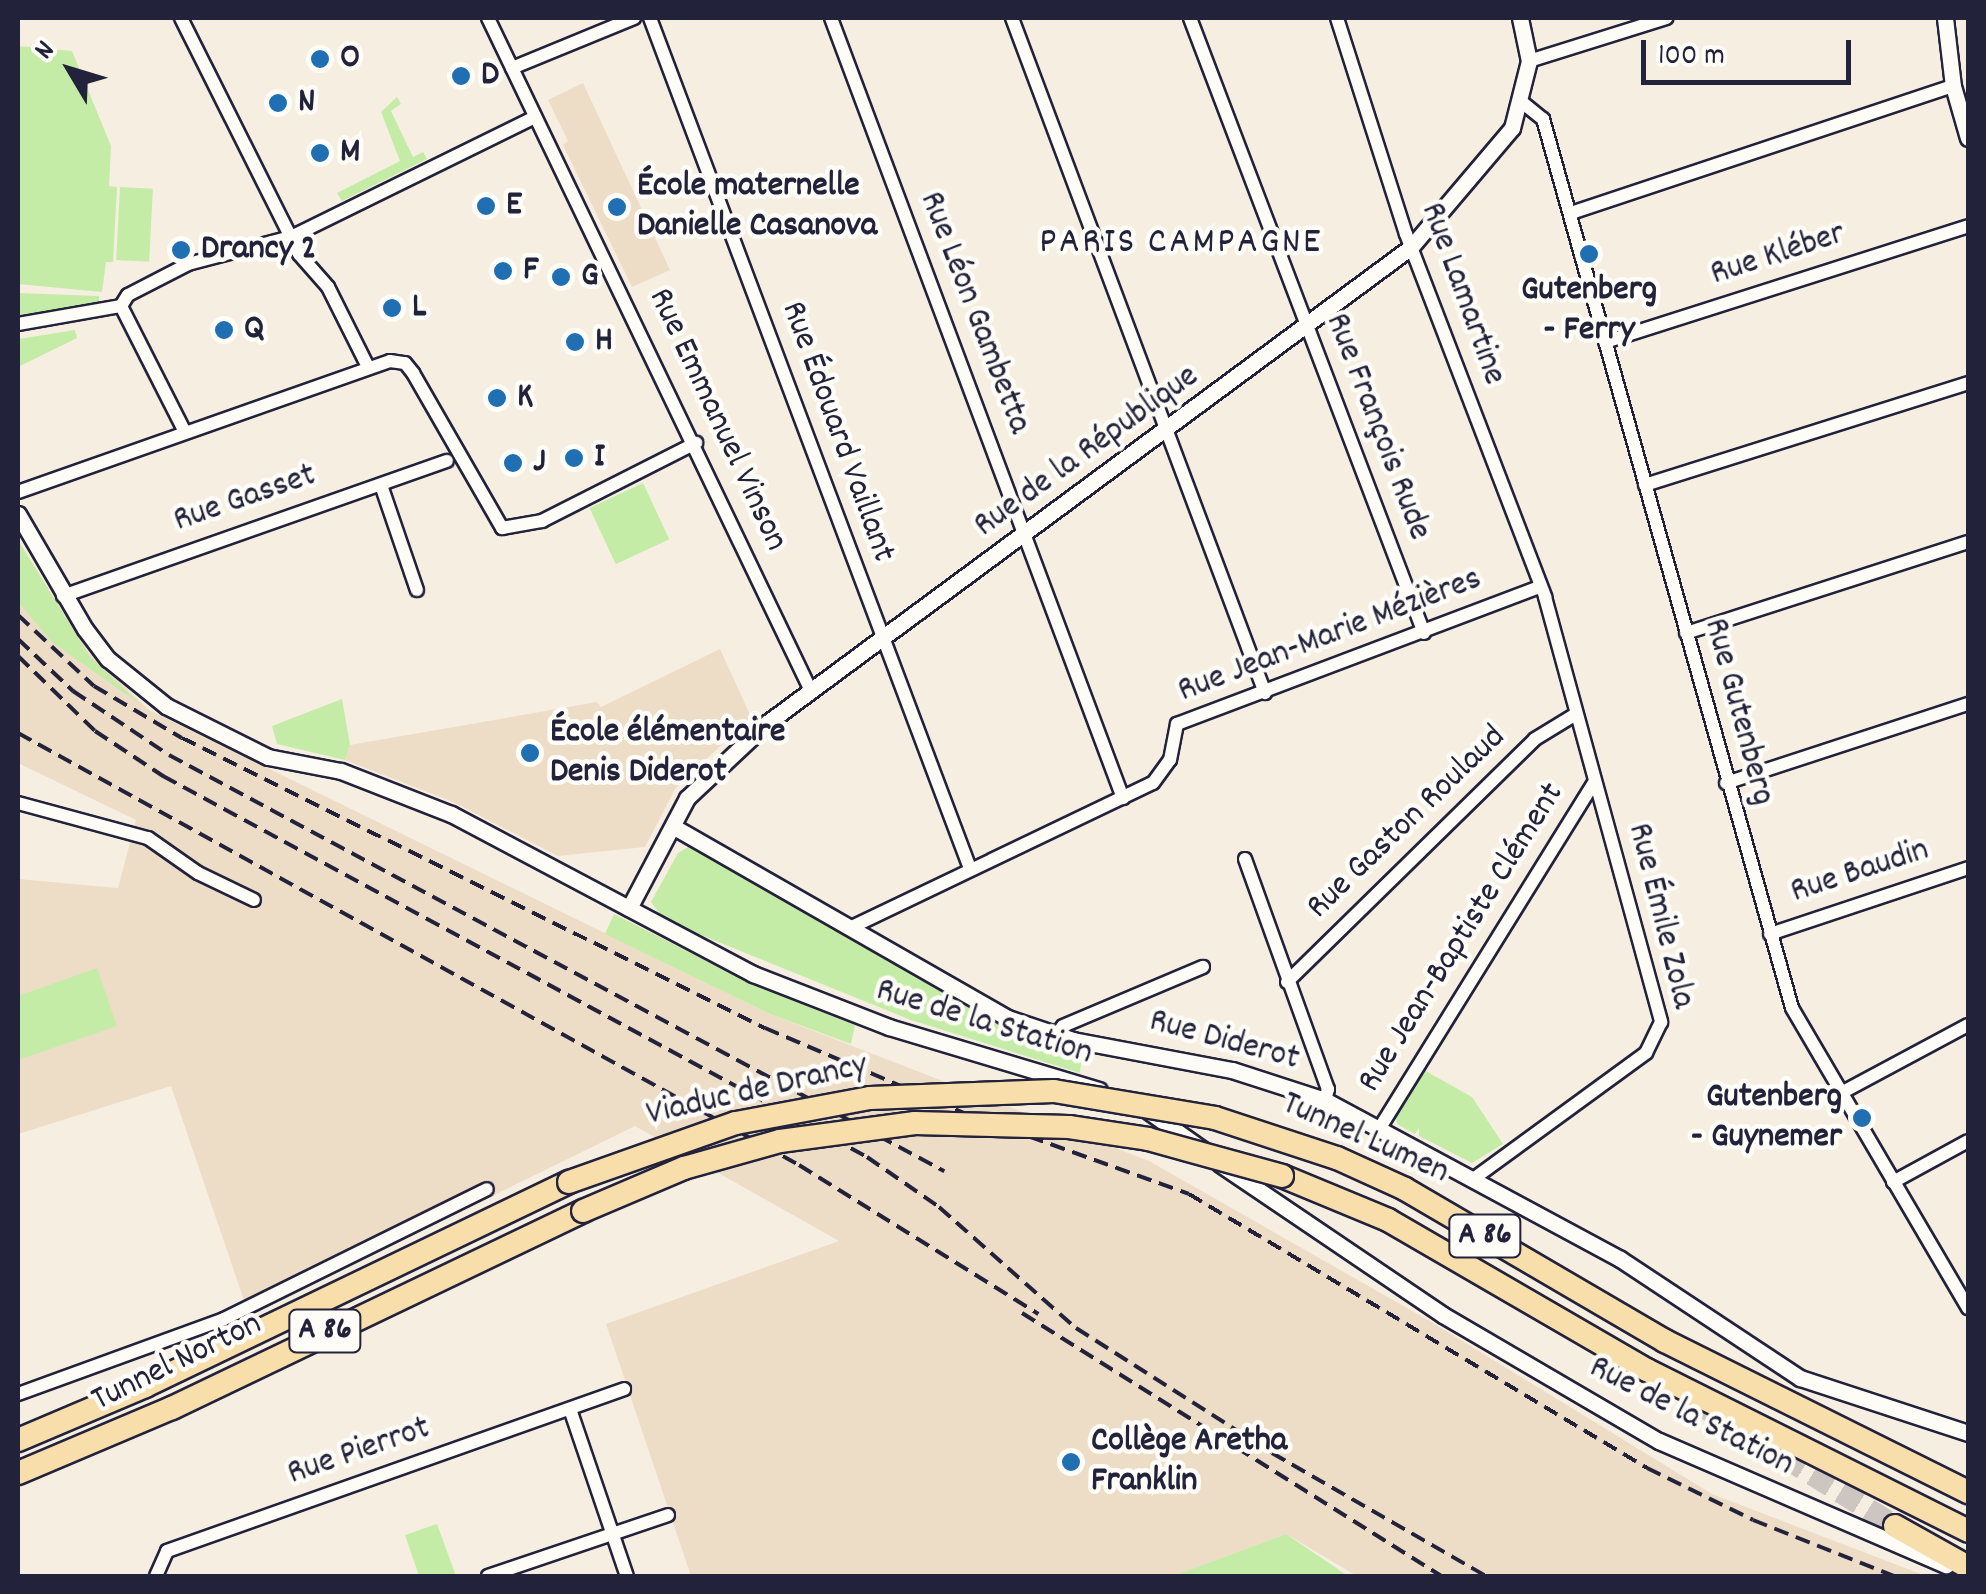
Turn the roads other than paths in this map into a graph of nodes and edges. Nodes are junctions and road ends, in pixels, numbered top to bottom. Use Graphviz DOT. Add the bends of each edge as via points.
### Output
graph roads {
  1 [pos="181,18"];
  2 [pos="488,18"];
  3 [pos="634,18"];
  4 [pos="650,18"];
  5 [pos="830,18"];
  6 [pos="1012,18"];
  7 [pos="1190,18"];
  8 [pos="1337,18"];
  9 [pos="1520,18"];
  10 [pos="1666,18"];
  11 [pos="1945,18"];
  12 [pos="1529,61"];
  13 [pos="512,68"];
  14 [pos="1953,86"];
  15 [pos="1524,102"];
  16 [pos="535,117"];
  17 [pos="1968,138"];
  18 [pos="1571,213"];
  19 [pos="1968,226"];
  20 [pos="292,237"];
  21 [pos="1411,247"];
  22 [pos="121,306"];
  23 [pos="18,324"];
  24 [pos="1305,330"];
  25 [pos="1606,342"];
  26 [pos="368,367"];
  27 [pos="1968,383"];
  28 [pos="185,432"];
  29 [pos="1166,433"];
  30 [pos="696,443"];
  31 [pos="447,461"];
  32 [pos="1645,484"];
  33 [pos="381,485"];
  34 [pos="18,492"];
  35 [pos="18,514"];
  36 [pos="1024,535"];
  37 [pos="1968,542"];
  38 [pos="1540,588"];
  39 [pos="416,590"];
  40 [pos="63,596"];
  41 [pos="1424,632"];
  42 [pos="1686,633"];
  43 [pos="880,637"];
  44 [pos="810,689"];
  45 [pos="1265,694"];
  46 [pos="1968,704"];
  47 [pos="1576,714"];
  48 [pos="1594,782"];
  49 [pos="1726,783"];
  50 [pos="1124,798"];
  51 [pos="18,804"];
  52 [pos="674,826"];
  53 [pos="1246,859"];
  54 [pos="970,866"];
  55 [pos="1968,868"];
  56 [pos="254,900"];
  57 [pos="629,908"];
  58 [pos="854,926"];
  59 [pos="1770,934"];
  60 [pos="1203,967"];
  61 [pos="1286,982"];
  62 [pos="1968,1025"];
  63 [pos="1056,1035"];
  64 [pos="967,1090"];
  65 [pos="1841,1093"];
  66 [pos="1325,1100"];
  67 [pos="1380,1126"];
  68 [pos="1968,1142"];
  69 [pos="1282,1176"];
  70 [pos="1476,1177"];
  71 [pos="568,1182"];
  72 [pos="1894,1182"];
  73 [pos="487,1188"];
  74 [pos="583,1211"];
  75 [pos="1968,1308"];
  76 [pos="624,1389"];
  77 [pos="18,1394"];
  78 [pos="570,1409"];
  79 [pos="1968,1432"];
  80 [pos="18,1440"];
  81 [pos="18,1474"];
  82 [pos="1968,1492"];
  83 [pos="668,1514"];
  84 [pos="1895,1526"];
  85 [pos="1968,1531"];
  86 [pos="613,1532"];
  87 [pos="1968,1570"];
  88 [pos="156,1576"];
  89 [pos="488,1576"];
  90 [pos="627,1576"];
  1 -- 20 [label="street"];
  2 -- 13 [label="street, Rue Emmanuel Vinson"];
  3 -- 13 [label="street"];
  4 -- 43 [label="street, Rue Édouard Vaillant"];
  5 -- 36 [label="street, Rue Léon Gambetta"];
  6 -- 29 [label="street"];
  7 -- 24 [label="street, Rue François Rude"];
  8 -- 21 [label="street, Rue Lamartine"];
  9 -- 12 [label="street, Rue de la République"];
  10 -- 12 [label="street"];
  11 -- 14 [label="street"];
  12 -- 15 [label="street, Rue de la République"];
  13 -- 16 [label="street, Rue Emmanuel Vinson"];
  14 -- 17 [label="street"];
  14 -- 18 [label="street"];
  15 -- 18 [label="street, Rue Gutenberg" via="1543,119"];
  15 -- 21 [label="street, Rue de la République" via="1501,142"];
  16 -- 20 [label="street"];
  16 -- 30 [label="street, Rue Emmanuel Vinson"];
  18 -- 25 [label="street, Rue Gutenberg"];
  19 -- 25 [label="street, Rue Kléber"];
  20 -- 22 [label="street" via="188,264 128,294"];
  20 -- 26 [label="street" via="332,294"];
  21 -- 24 [label="street, Rue de la République"];
  21 -- 38 [label="street, Rue Lamartine"];
  22 -- 23 [label="street"];
  22 -- 28 [label="street"];
  24 -- 29 [label="street, Rue de la République"];
  24 -- 41 [label="street, Rue François Rude"];
  25 -- 32 [label="street, Rue Gutenberg"];
  26 -- 28 [label="street"];
  26 -- 30 [label="street" via="405,362 502,528 542,521"];
  27 -- 32 [label="street"];
  28 -- 34 [label="street"];
  29 -- 36 [label="street, Rue de la République"];
  29 -- 45 [label="street"];
  30 -- 44 [label="street, Rue Emmanuel Vinson"];
  31 -- 33 [label="street, Rue Gasset"];
  32 -- 42 [label="street, Rue Gutenberg"];
  33 -- 39 [label="street"];
  33 -- 40 [label="street, Rue Gasset"];
  35 -- 40 [label="street, Rue de la Station"];
  36 -- 43 [label="street, Rue de la République"];
  36 -- 50 [label="street, Rue Léon Gambetta"];
  37 -- 42 [label="street"];
  38 -- 41 [label="street, Rue Jean-Marie Mézières"];
  38 -- 47 [label="street, Rue Émile Zola"];
  40 -- 57 [label="street, Rue de la Station" via="108,659 166,706 268,757 341,771 451,814"];
  41 -- 45 [label="street, Rue Jean-Marie Mézières"];
  42 -- 49 [label="street, Rue Gutenberg"];
  43 -- 44 [label="street, Rue de la République"];
  43 -- 54 [label="street, Rue Édouard Vaillant"];
  44 -- 52 [label="street, Rue de la République" via="687,798"];
  45 -- 50 [label="street, Rue Jean-Marie Mézières" via="1177,724 1165,771"];
  46 -- 49 [label="street"];
  47 -- 48 [label="street, Rue Émile Zola"];
  47 -- 61 [label="street, Rue Gaston Roulaud" via="1535,739"];
  48 -- 67 [label="street, Rue Jean-Baptiste Clément"];
  48 -- 70 [label="street, Rue Émile Zola" via="1661,1022 1656,1043"];
  49 -- 59 [label="street, Rue Gutenberg"];
  50 -- 54 [label="street, Rue Jean-Marie Mézières"];
  51 -- 56 [label="street" via="148,838"];
  52 -- 57 [label="street, Rue de la République"];
  52 -- 58 [label="street, Rue Diderot"];
  53 -- 61 [label="street"];
  54 -- 58 [label="street, Rue Jean-Marie Mézières"];
  55 -- 59 [label="street, Rue Baudin"];
  57 -- 87 [label="street, Rue de la Station" via="700,949 819,1001 1130,1101 1443,1315 1659,1441"];
  58 -- 63 [label="street, Rue Diderot" via="1008,1018"];
  59 -- 65 [label="street, Rue Gutenberg" via="1802,1032"];
  60 -- 63 [label="street" via="1062,1026"];
  61 -- 66 [label="street" via="1328,1089"];
  62 -- 65 [label="street"];
  63 -- 66 [label="street, Rue Diderot" via="1178,1056"];
  64 -- 71 [label="highway, Viaduc de Drancy / A 86, bridge" via="870,1098 736,1124"];
  64 -- 82 [label="highway, Tunnel Lumen / A 86, bridge" via="1142,1102 1272,1134 1337,1158 1405,1189 1665,1340"];
  65 -- 72 [label="street, Rue Gutenberg"];
  66 -- 67 [label="street, Rue Diderot"];
  67 -- 70 [label="street, Rue Diderot"];
  68 -- 72 [label="street"];
  69 -- 74 [label="highway, Viaduc de Drancy / A 86, bridge" via="1148,1139 1069,1127 915,1124 780,1141 684,1168"];
  69 -- 85 [label="highway, Tunnel Lumen / A 86" via="1388,1220 1647,1370"];
  70 -- 79 [label="street, Rue Diderot" via="1684,1297 1800,1378"];
  71 -- 80 [label="highway, Tunnel Norton / A 86" via="146,1386"];
  72 -- 75 [label="street, Rue Gutenberg"];
  73 -- 77 [label="street" via="224,1319"];
  74 -- 81 [label="highway, Tunnel Norton / A 86" via="172,1408"];
  76 -- 78 [label="street, Rue Pierrot"];
  78 -- 86 [label="street"];
  78 -- 88 [label="street, Rue Pierrot" via="167,1550"];
  83 -- 86 [label="street"];
  84 -- 87 [label="highway"];
  86 -- 89 [label="street"];
  86 -- 90 [label="street"];
}
